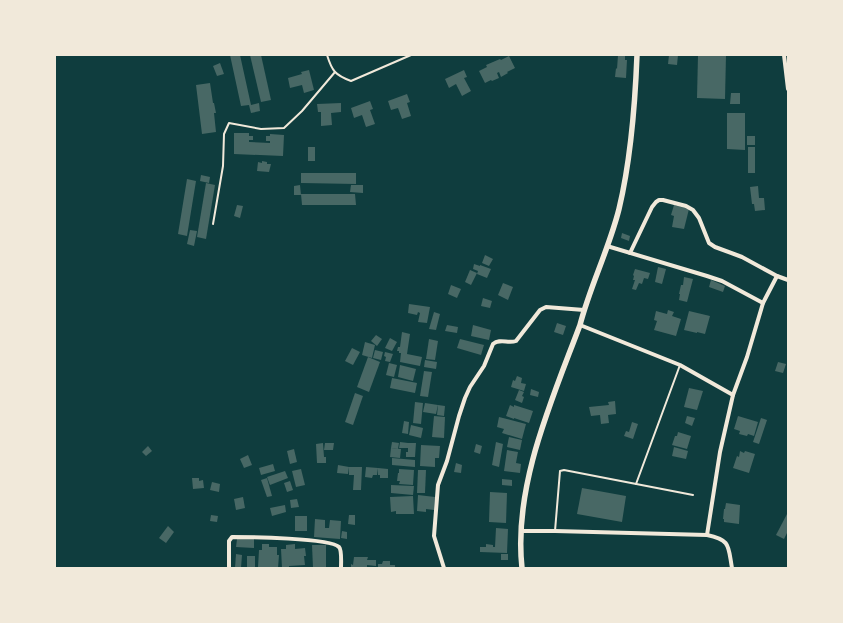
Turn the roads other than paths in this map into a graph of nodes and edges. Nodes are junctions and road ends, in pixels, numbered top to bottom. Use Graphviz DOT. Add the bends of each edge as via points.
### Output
graph roads {
  1 [pos="327,55"];
  2 [pos="412,55"];
  3 [pos="637,55"];
  4 [pos="784,55"];
  5 [pos="335,72"];
  6 [pos="788,89"];
  7 [pos="213,224"];
  8 [pos="607,246"];
  9 [pos="630,253"];
  10 [pos="777,276"];
  11 [pos="788,280"];
  12 [pos="763,303"];
  13 [pos="584,310"];
  14 [pos="580,325"];
  15 [pos="680,365"];
  16 [pos="733,395"];
  17 [pos="636,484"];
  18 [pos="693,495"];
  19 [pos="521,531"];
  20 [pos="555,531"];
  21 [pos="707,534"];
  22 [pos="229,568"];
  23 [pos="341,568"];
  24 [pos="444,568"];
  25 [pos="522,568"];
  26 [pos="732,568"];
  1 -- 5 [label="lane"];
  2 -- 5 [label="lane" via="351,81"];
  3 -- 8 [label="main road" via="630,150 619,209"];
  4 -- 6 [label="street"];
  5 -- 7 [label="lane" via="284,128 261,129 229,123 224,134 223,166"];
  8 -- 9 [label="street"];
  8 -- 13 [label="main road"];
  9 -- 10 [label="street" via="652,207 659,200 663,200 693,210 709,243"];
  9 -- 12 [label="street" via="717,280"];
  10 -- 11 [label="street"];
  10 -- 12 [label="street"];
  12 -- 16 [label="street"];
  13 -- 14 [label="main road"];
  13 -- 24 [label="street" via="543,307 516,341 500,341 493,344 484,366 465,398 448,461 438,485 434,536"];
  14 -- 15 [label="street"];
  14 -- 19 [label="main road" via="542,427 528,479"];
  15 -- 16 [label="street"];
  15 -- 17 [label="lane"];
  16 -- 21 [label="street" via="720,452"];
  17 -- 18 [label="lane"];
  17 -- 20 [label="lane" via="560,471"];
  19 -- 20 [label="street"];
  19 -- 25 [label="main road"];
  20 -- 21 [label="street"];
  21 -- 26 [label="street" via="724,540 727,544"];
  22 -- 23 [label="street" via="229,541 232,537 302,539 334,544 341,550"];
}
